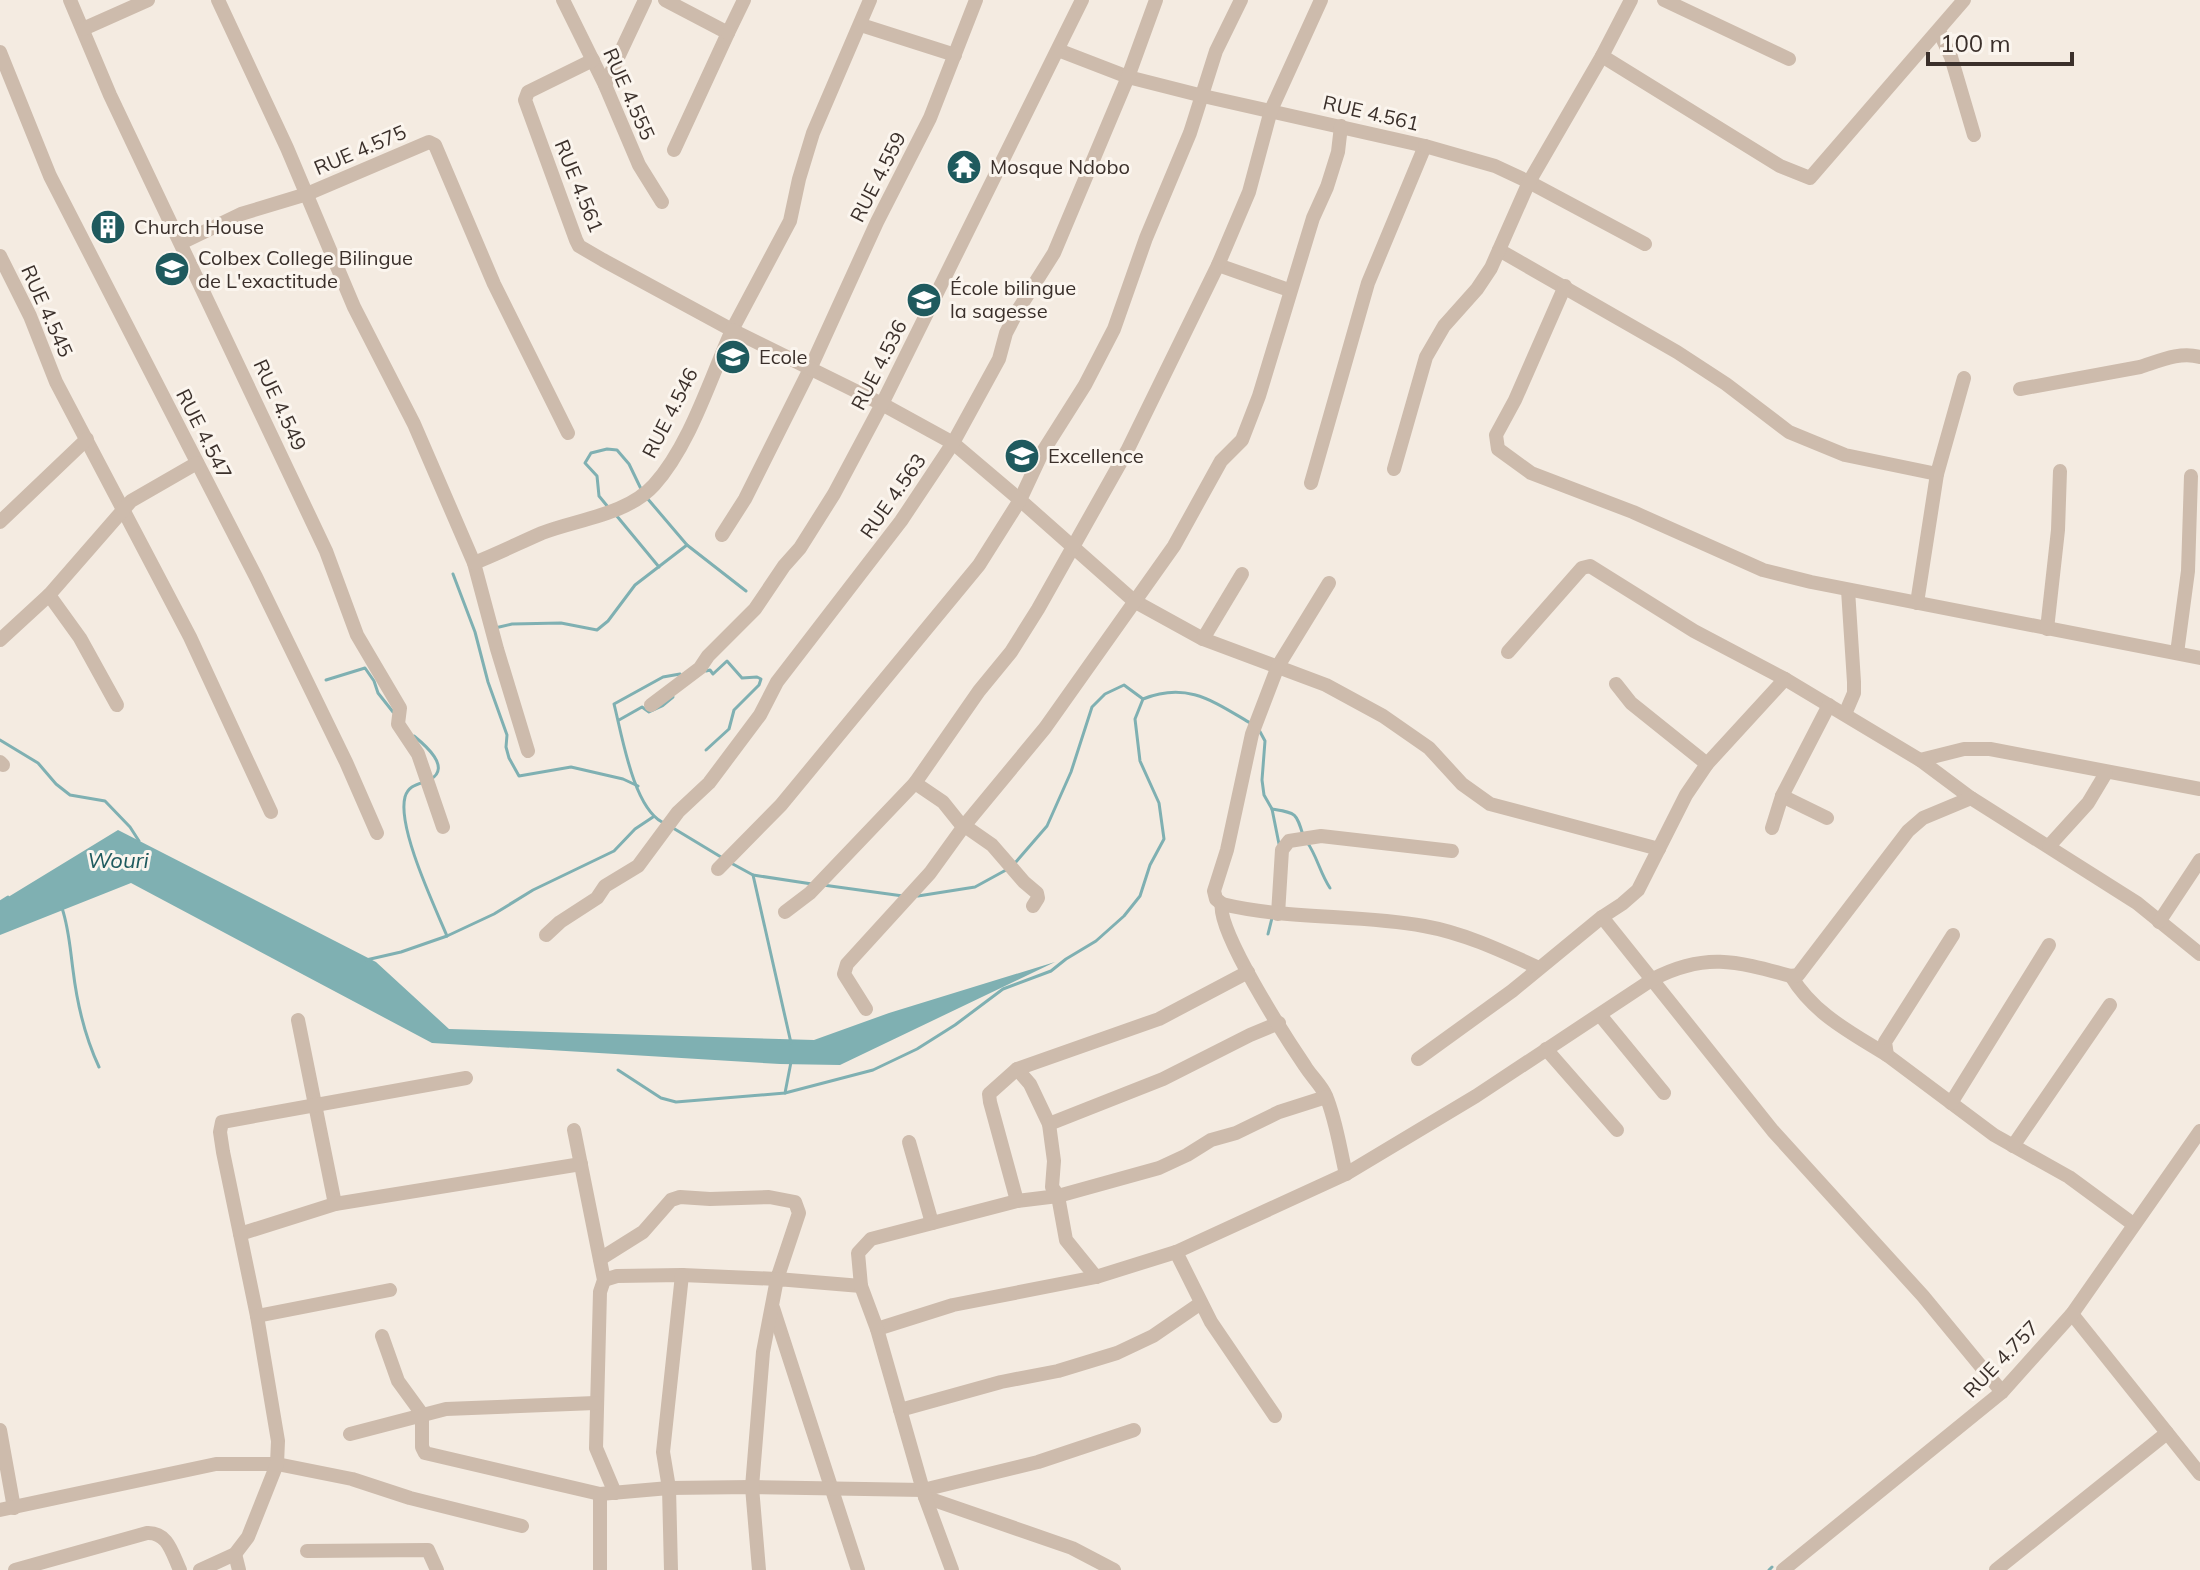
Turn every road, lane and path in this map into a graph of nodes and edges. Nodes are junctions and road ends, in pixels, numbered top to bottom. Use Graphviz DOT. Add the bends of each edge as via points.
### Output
graph roads {
  1 [pos="70,0"];
  2 [pos="148,0"];
  3 [pos="218,0"];
  4 [pos="563,0"];
  5 [pos="645,0"];
  6 [pos="665,0"];
  7 [pos="744,0"];
  8 [pos="870,0"];
  9 [pos="976,0"];
  10 [pos="1082,0"];
  11 [pos="1156,0"];
  12 [pos="1241,0"];
  13 [pos="1321,0"];
  14 [pos="1631,0"];
  15 [pos="1664,0"];
  16 [pos="1964,0"];
  17 [pos="861,25"];
  18 [pos="83,29"];
  19 [pos="1939,31"];
  20 [pos="728,33"];
  21 [pos="1058,50"];
  22 [pos="0,52"];
  23 [pos="955,55"];
  24 [pos="1602,56"];
  25 [pos="1789,59"];
  26 [pos="593,60"];
  27 [pos="1128,77"];
  28 [pos="605,85"];
  29 [pos="1203,96"];
  30 [pos="1271,110"];
  31 [pos="1341,126"];
  32 [pos="1974,135"];
  33 [pos="1425,146"];
  34 [pos="674,150"];
  35 [pos="1529,182"];
  36 [pos="307,194"];
  37 [pos="662,202"];
  38 [pos="181,243"];
  39 [pos="1645,244"];
  40 [pos="1499,250"];
  41 [pos="0,256"];
  42 [pos="1218,265"];
  43 [pos="1565,286"];
  44 [pos="1289,290"];
  45 [pos="732,330"];
  46 [pos="2200,357"];
  47 [pos="810,369"];
  48 [pos="1964,378"];
  49 [pos="2020,389"];
  50 [pos="882,404"];
  51 [pos="568,433"];
  52 [pos="87,439"];
  53 [pos="953,443"];
  54 [pos="197,463"];
  55 [pos="1394,469"];
  56 [pos="2060,471"];
  57 [pos="1937,474"];
  58 [pos="2191,476"];
  59 [pos="1311,483"];
  60 [pos="1020,500"];
  61 [pos="124,507"];
  62 [pos="0,522"];
  63 [pos="722,535"];
  64 [pos="1073,546"];
  65 [pos="474,563"];
  66 [pos="1242,574"];
  67 [pos="1329,583"];
  68 [pos="1848,590"];
  69 [pos="49,595"];
  70 [pos="1134,601"];
  71 [pos="1917,603"];
  72 [pos="2047,629"];
  73 [pos="1203,639"];
  74 [pos="0,640"];
  75 [pos="1508,652"];
  76 [pos="2177,653"];
  77 [pos="2200,658"];
  78 [pos="1278,666"];
  79 [pos="1785,679"];
  80 [pos="1616,684"];
  81 [pos="117,705"];
  82 [pos="651,705"];
  83 [pos="1829,705"];
  84 [pos="1845,714"];
  85 [pos="528,751"];
  86 [pos="1920,760"];
  87 [pos="1707,764"];
  88 [pos="2106,773"];
  89 [pos="915,783"];
  90 [pos="2200,789"];
  91 [pos="1782,796"];
  92 [pos="1971,798"];
  93 [pos="271,812"];
  94 [pos="1827,818"];
  95 [pos="964,826"];
  96 [pos="443,827"];
  97 [pos="1772,828"];
  98 [pos="377,833"];
  99 [pos="2049,846"];
  100 [pos="1659,849"];
  101 [pos="1452,851"];
  102 [pos="2200,860"];
  103 [pos="718,869"];
  104 [pos="1222,904"];
  105 [pos="1033,906"];
  106 [pos="785,912"];
  107 [pos="1278,914"];
  108 [pos="1602,917"];
  109 [pos="2159,922"];
  110 [pos="546,935"];
  111 [pos="1953,935"];
  112 [pos="2049,945"];
  113 [pos="2200,954"];
  114 [pos="1539,968"];
  115 [pos="1248,972"];
  116 [pos="1791,976"];
  117 [pos="1653,979"];
  118 [pos="2110,1005"];
  119 [pos="866,1009"];
  120 [pos="1600,1015"];
  121 [pos="298,1020"];
  122 [pos="1279,1023"];
  123 [pos="1546,1049"];
  124 [pos="1887,1055"];
  125 [pos="1418,1059"];
  126 [pos="1017,1069"];
  127 [pos="466,1078"];
  128 [pos="1664,1093"];
  129 [pos="1326,1097"];
  130 [pos="1951,1103"];
  131 [pos="314,1105"];
  132 [pos="1049,1124"];
  133 [pos="574,1130"];
  134 [pos="1617,1130"];
  135 [pos="2200,1131"];
  136 [pos="909,1142"];
  137 [pos="2013,1146"];
  138 [pos="581,1164"];
  139 [pos="1346,1174"];
  140 [pos="1058,1196"];
  141 [pos="1017,1201"];
  142 [pos="335,1204"];
  143 [pos="932,1223"];
  144 [pos="2133,1224"];
  145 [pos="240,1234"];
  146 [pos="1176,1252"];
  147 [pos="600,1259"];
  148 [pos="682,1275"];
  149 [pos="1096,1277"];
  150 [pos="777,1279"];
  151 [pos="604,1280"];
  152 [pos="861,1286"];
  153 [pos="390,1290"];
  154 [pos="1201,1303"];
  155 [pos="773,1307"];
  156 [pos="2072,1314"];
  157 [pos="257,1316"];
  158 [pos="877,1329"];
  159 [pos="382,1336"];
  160 [pos="2002,1392"];
  161 [pos="595,1403"];
  162 [pos="900,1410"];
  163 [pos="422,1414"];
  164 [pos="1275,1416"];
  165 [pos="0,1430"];
  166 [pos="1134,1430"];
  167 [pos="2167,1433"];
  168 [pos="350,1434"];
  169 [pos="277,1464"];
  170 [pos="2200,1474"];
  171 [pos="752,1487"];
  172 [pos="831,1487"];
  173 [pos="669,1488"];
  174 [pos="608,1493"];
  175 [pos="924,1494"];
  176 [pos="7,1509"];
  177 [pos="522,1526"];
  178 [pos="307,1551"];
  179 [pos="235,1554"];
  180 [pos="15,1570"];
  181 [pos="180,1570"];
  182 [pos="200,1570"];
  183 [pos="239,1570"];
  184 [pos="437,1570"];
  185 [pos="600,1570"];
  186 [pos="671,1570"];
  187 [pos="759,1570"];
  188 [pos="858,1570"];
  189 [pos="952,1570"];
  190 [pos="1114,1570"];
  191 [pos="1783,1570"];
  192 [pos="1996,1570"];
  1 -- 18 [label="street, RUE 4.549"];
  2 -- 18 [label="street"];
  3 -- 36 [label="street"];
  4 -- 26 [label="street, RUE 4.555"];
  5 -- 28 [label="street"];
  6 -- 20 [label="street"];
  7 -- 20 [label="street"];
  8 -- 17 [label="street, RUE 4.546"];
  9 -- 23 [label="street, RUE 4.559"];
  10 -- 21 [label="street, RUE 4.536"];
  11 -- 27 [label="street, RUE 4.563"];
  12 -- 29 [label="street" via="1216,51"];
  13 -- 30 [label="street"];
  14 -- 24 [label="street"];
  15 -- 25 [label="street"];
  16 -- 19 [label="street"];
  17 -- 23 [label="street"];
  17 -- 45 [label="street, RUE 4.546" via="813,133 790,221"];
  18 -- 38 [label="street, RUE 4.549"];
  19 -- 24 [label="street" via="1810,178 1780,166"];
  19 -- 32 [label="street"];
  20 -- 34 [label="street"];
  21 -- 27 [label="street, RUE 4.561"];
  21 -- 50 [label="street, RUE 4.536"];
  22 -- 54 [label="street, RUE 4.547" via="50,176"];
  23 -- 47 [label="street, RUE 4.559"];
  24 -- 35 [label="street"];
  26 -- 28 [label="street, RUE 4.555"];
  26 -- 45 [label="street, RUE 4.561" via="525,95 579,246"];
  27 -- 29 [label="street, RUE 4.561"];
  27 -- 53 [label="street, RUE 4.563" via="1054,253 1018,310 999,359"];
  28 -- 37 [label="street, RUE 4.555" via="639,165"];
  29 -- 30 [label="street, RUE 4.561"];
  29 -- 60 [label="street" via="1114,329"];
  30 -- 31 [label="street, RUE 4.561"];
  30 -- 42 [label="street" via="1249,192"];
  31 -- 33 [label="street, RUE 4.561"];
  31 -- 44 [label="street" via="1338,152"];
  33 -- 35 [label="street"];
  33 -- 59 [label="street, RUE 4.561" via="1368,283"];
  35 -- 39 [label="street"];
  35 -- 40 [label="street"];
  36 -- 38 [label="street, RUE 4.575" via="241,214"];
  36 -- 51 [label="street, RUE 4.575" via="429,142 435,145 500,296"];
  36 -- 65 [label="street"];
  38 -- 96 [label="street, RUE 4.549" via="326,551 363,648 400,708 398,724 418,754"];
  40 -- 43 [label="street"];
  40 -- 55 [label="street" via="1426,357"];
  41 -- 52 [label="street, RUE 4.545"];
  42 -- 44 [label="street"];
  42 -- 64 [label="street" via="1127,451"];
  43 -- 57 [label="street" via="1677,352 1789,432 1845,455"];
  43 -- 68 [label="street" via="1496,435 1498,449 1531,473 1763,570"];
  44 -- 70 [label="street" via="1242,440 1221,461 1174,546"];
  45 -- 47 [label="street"];
  45 -- 65 [label="street, RUE 4.546" via="679,448 654,485 600,515"];
  46 -- 49 [label="street" via="2153,361"];
  47 -- 50 [label="street"];
  47 -- 63 [label="street, RUE 4.559"];
  48 -- 57 [label="street"];
  50 -- 53 [label="street"];
  50 -- 82 [label="street, RUE 4.536" via="834,494 766,595 700,668"];
  52 -- 61 [label="street, RUE 4.545"];
  52 -- 62 [label="street"];
  53 -- 60 [label="street"];
  53 -- 110 [label="street, RUE 4.563" via="709,783 670,821 638,866"];
  54 -- 61 [label="street"];
  54 -- 98 [label="street, RUE 4.547"];
  56 -- 72 [label="street"];
  57 -- 71 [label="street"];
  58 -- 76 [label="street" via="2188,571"];
  60 -- 64 [label="street"];
  60 -- 103 [label="street" via="979,565 781,805"];
  61 -- 69 [label="street"];
  61 -- 93 [label="street, RUE 4.545"];
  64 -- 70 [label="street"];
  64 -- 89 [label="street" via="1011,652"];
  65 -- 85 [label="street"];
  66 -- 73 [label="street"];
  67 -- 78 [label="street"];
  68 -- 71 [label="street"];
  68 -- 84 [label="street" via="1854,693"];
  69 -- 74 [label="street"];
  69 -- 81 [label="street"];
  70 -- 73 [label="street"];
  70 -- 95 [label="street" via="1053,717"];
  71 -- 72 [label="street"];
  72 -- 76 [label="street"];
  73 -- 78 [label="street"];
  75 -- 79 [label="street" via="1582,568 1590,566 1694,631"];
  76 -- 77 [label="street"];
  78 -- 100 [label="street" via="1383,716 1429,748 1462,784 1490,804"];
  78 -- 104 [label="street" via="1252,734 1214,891"];
  79 -- 83 [label="street"];
  79 -- 87 [label="street"];
  80 -- 87 [label="street" via="1631,703"];
  83 -- 84 [label="street"];
  83 -- 91 [label="street"];
  84 -- 86 [label="street"];
  86 -- 88 [label="street" via="1964,749 1990,749"];
  86 -- 92 [label="street"];
  87 -- 100 [label="street"];
  88 -- 90 [label="street"];
  88 -- 99 [label="street" via="2088,803"];
  89 -- 95 [label="street" via="943,802"];
  89 -- 106 [label="street" via="810,893"];
  91 -- 94 [label="street"];
  91 -- 97 [label="street"];
  92 -- 99 [label="street"];
  92 -- 116 [label="street" via="1923,818 1908,831 1804,970"];
  95 -- 105 [label="street" via="992,845 1037,893"];
  95 -- 119 [label="street" via="930,873 843,970"];
  99 -- 109 [label="street"];
  100 -- 108 [label="street" via="1638,890"];
  101 -- 107 [label="street" via="1321,836 1289,841 1282,850"];
  102 -- 109 [label="street"];
  104 -- 107 [label="street"];
  104 -- 115 [label="street" via="1223,921"];
  107 -- 114 [label="street" via="1426,926 1480,941"];
  108 -- 114 [label="street"];
  108 -- 117 [label="street"];
  109 -- 113 [label="street"];
  111 -- 124 [label="street" via="1885,1042"];
  112 -- 130 [label="street"];
  114 -- 125 [label="street"];
  115 -- 122 [label="street"];
  115 -- 126 [label="street" via="1159,1019"];
  116 -- 117 [label="street" via="1724,961 1690,963"];
  116 -- 124 [label="street" via="1803,997 1827,1017"];
  117 -- 120 [label="street"];
  117 -- 160 [label="street" via="1773,1131"];
  118 -- 137 [label="street"];
  120 -- 123 [label="street"];
  120 -- 128 [label="street"];
  121 -- 131 [label="street"];
  122 -- 129 [label="street"];
  122 -- 132 [label="street" via="1163,1079"];
  123 -- 134 [label="street"];
  123 -- 139 [label="street"];
  124 -- 130 [label="street"];
  126 -- 132 [label="street"];
  126 -- 141 [label="street" via="989,1094"];
  127 -- 131 [label="street"];
  129 -- 139 [label="street"];
  129 -- 140 [label="street" via="1211,1140 1159,1168"];
  130 -- 137 [label="street"];
  131 -- 142 [label="street"];
  131 -- 145 [label="street" via="222,1122"];
  132 -- 140 [label="street" via="1052,1187"];
  133 -- 138 [label="street"];
  135 -- 144 [label="street, RUE 4.757"];
  136 -- 143 [label="street"];
  137 -- 144 [label="street" via="2069,1177"];
  138 -- 142 [label="street"];
  138 -- 147 [label="street"];
  139 -- 146 [label="street"];
  140 -- 141 [label="street"];
  140 -- 149 [label="street" via="1066,1240"];
  141 -- 143 [label="street"];
  142 -- 145 [label="street"];
  143 -- 152 [label="street" via="863,1245 858,1253"];
  144 -- 156 [label="street, RUE 4.757"];
  145 -- 157 [label="street"];
  146 -- 149 [label="street"];
  146 -- 154 [label="street"];
  147 -- 150 [label="street" via="643,1232 671,1200 769,1197 795,1202 799,1213"];
  147 -- 151 [label="street"];
  148 -- 150 [label="street"];
  148 -- 151 [label="street"];
  148 -- 173 [label="street" via="663,1452"];
  149 -- 158 [label="street" via="953,1305"];
  150 -- 152 [label="street"];
  150 -- 155 [label="street"];
  151 -- 161 [label="street"];
  152 -- 158 [label="street"];
  153 -- 157 [label="street"];
  154 -- 162 [label="street" via="1117,1353"];
  154 -- 164 [label="street"];
  155 -- 171 [label="street" via="763,1352"];
  155 -- 172 [label="street"];
  156 -- 160 [label="street, RUE 4.757"];
  156 -- 167 [label="street"];
  157 -- 169 [label="street" via="278,1441"];
  158 -- 162 [label="street"];
  159 -- 163 [label="street" via="398,1381"];
  160 -- 191 [label="street, RUE 4.757"];
  161 -- 163 [label="street"];
  161 -- 174 [label="street" via="596,1448"];
  162 -- 175 [label="street"];
  163 -- 168 [label="street"];
  163 -- 174 [label="street" via="422,1447 432,1457"];
  165 -- 176 [label="street"];
  166 -- 175 [label="street"];
  167 -- 170 [label="street"];
  167 -- 192 [label="street"];
  169 -- 176 [label="street" via="216,1464"];
  169 -- 177 [label="street"];
  169 -- 179 [label="street" via="248,1537"];
  171 -- 172 [label="street"];
  171 -- 173 [label="street"];
  171 -- 187 [label="street"];
  172 -- 175 [label="street"];
  172 -- 188 [label="street"];
  173 -- 174 [label="street"];
  173 -- 186 [label="street"];
  174 -- 185 [label="street"];
  175 -- 189 [label="street"];
  175 -- 190 [label="street" via="1072,1548"];
  178 -- 184 [label="street" via="428,1550"];
  179 -- 182 [label="street"];
  179 -- 183 [label="street"];
  180 -- 181 [label="street" via="147,1533 164,1536"];
}
